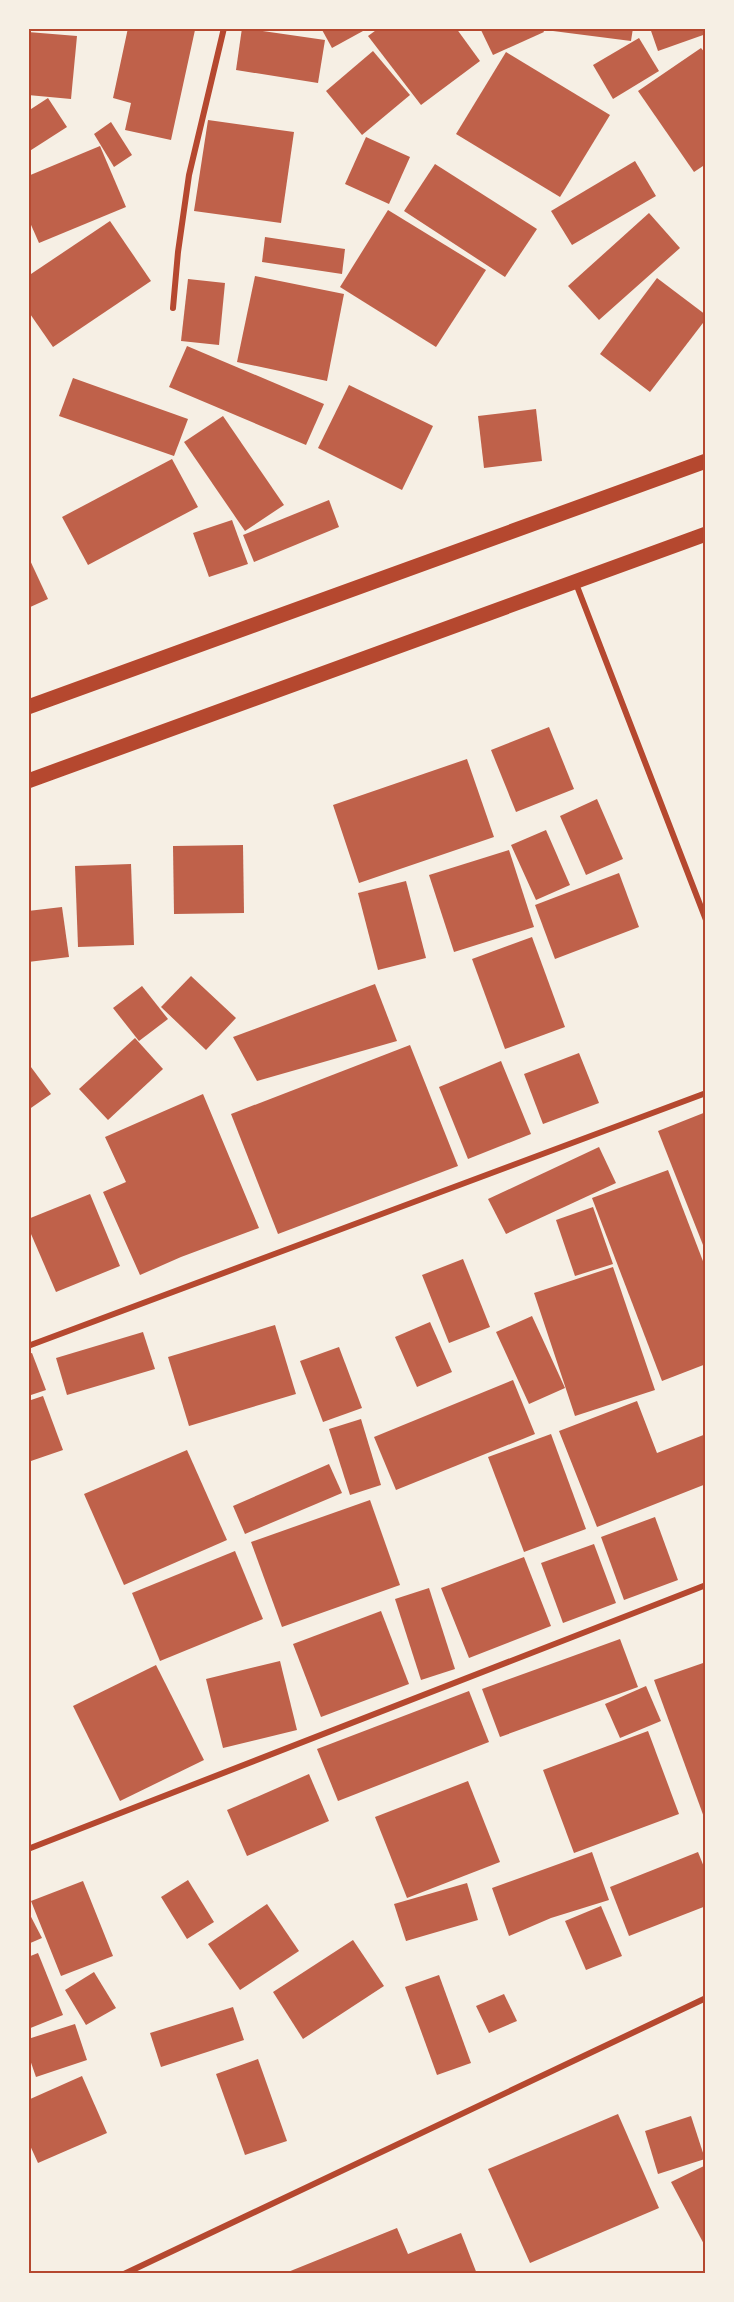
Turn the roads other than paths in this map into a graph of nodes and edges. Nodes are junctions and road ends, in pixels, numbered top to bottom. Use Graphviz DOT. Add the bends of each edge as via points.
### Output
graph roads {
  1 [pos="224,28"];
  2 [pos="173,308"];
  3 [pos="705,461"];
  4 [pos="705,534"];
  5 [pos="575,581"];
  6 [pos="28,707"];
  7 [pos="28,781"];
  8 [pos="705,920"];
  9 [pos="705,1093"];
  10 [pos="28,1346"];
  11 [pos="705,1585"];
  12 [pos="28,1849"];
  13 [pos="705,1998"];
  14 [pos="124,2274"];
  1 -- 2 [label="street" via="189,175"];
  3 -- 6 [label="main road"];
  4 -- 5 [label="main road"];
  5 -- 7 [label="main road"];
  5 -- 8 [label="street"];
  9 -- 10 [label="street"];
  11 -- 12 [label="street"];
  13 -- 14 [label="street"];
}
